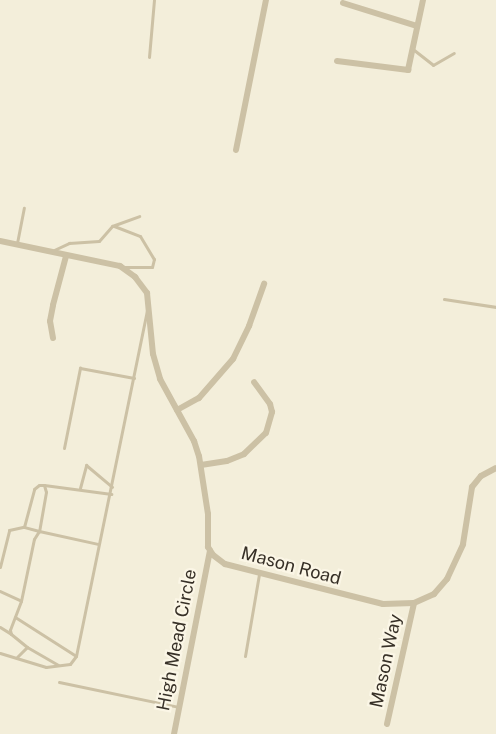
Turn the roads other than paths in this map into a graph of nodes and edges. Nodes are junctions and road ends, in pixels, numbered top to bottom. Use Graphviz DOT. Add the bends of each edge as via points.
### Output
graph roads {
  1 [pos="154,0"];
  2 [pos="266,0"];
  3 [pos="423,0"];
  4 [pos="343,3"];
  5 [pos="417,26"];
  6 [pos="412,49"];
  7 [pos="454,53"];
  8 [pos="149,57"];
  9 [pos="338,61"];
  10 [pos="236,150"];
  11 [pos="24,208"];
  12 [pos="139,216"];
  13 [pos="112,226"];
  14 [pos="0,241"];
  15 [pos="17,245"];
  16 [pos="52,252"];
  17 [pos="66,256"];
  18 [pos="120,266"];
  19 [pos="264,284"];
  20 [pos="444,298"];
  21 [pos="496,307"];
  22 [pos="147,309"];
  23 [pos="53,338"];
  24 [pos="134,378"];
  25 [pos="254,382"];
  26 [pos="177,410"];
  27 [pos="64,448"];
  28 [pos="201,465"];
  29 [pos="496,468"];
  30 [pos="44,485"];
  31 [pos="112,487"];
  32 [pos="80,488"];
  33 [pos="111,494"];
  34 [pos="24,527"];
  35 [pos="39,531"];
  36 [pos="98,544"];
  37 [pos="210,551"];
  38 [pos="0,567"];
  39 [pos="260,573"];
  40 [pos="0,591"];
  41 [pos="21,601"];
  42 [pos="414,603"];
  43 [pos="15,616"];
  44 [pos="0,627"];
  45 [pos="11,634"];
  46 [pos="27,646"];
  47 [pos="0,652"];
  48 [pos="76,656"];
  49 [pos="245,656"];
  50 [pos="17,657"];
  51 [pos="60,666"];
  52 [pos="58,682"];
  53 [pos="179,707"];
  54 [pos="387,724"];
  55 [pos="174,734"];
  1 -- 8 [label="lane"];
  2 -- 10 [label="street"];
  3 -- 5 [label="street"];
  4 -- 5 [label="street"];
  5 -- 6 [label="street"];
  6 -- 7 [label="lane" via="433,64"];
  6 -- 9 [label="street" via="408,70"];
  11 -- 15 [label="lane"];
  12 -- 13 [label="lane"];
  13 -- 16 [label="lane" via="99,241 69,243"];
  13 -- 18 [label="lane" via="140,236 154,259 154,266 148,268"];
  14 -- 15 [label="street"];
  15 -- 16 [label="street"];
  16 -- 17 [label="street"];
  17 -- 18 [label="street"];
  17 -- 23 [label="street" via="53,305"];
  18 -- 22 [label="street" via="147,293"];
  19 -- 26 [label="street" via="233,359 199,398"];
  20 -- 21 [label="lane"];
  22 -- 24 [label="lane"];
  22 -- 26 [label="street" via="155,363"];
  24 -- 27 [label="lane" via="80,368"];
  24 -- 31 [label="lane"];
  25 -- 28 [label="street" via="272,412 266,433 244,454"];
  26 -- 28 [label="street" via="194,441"];
  28 -- 37 [label="street"];
  29 -- 42 [label="street, Mason Road" via="481,476 472,488 463,544 447,579 434,594"];
  30 -- 32 [label="lane"];
  30 -- 34 [label="lane" via="34,489"];
  30 -- 35 [label="lane"];
  31 -- 32 [label="lane" via="86,465"];
  31 -- 33 [label="lane"];
  32 -- 33 [label="lane"];
  33 -- 36 [label="lane"];
  34 -- 35 [label="lane"];
  34 -- 38 [label="lane" via="9,530"];
  35 -- 36 [label="lane"];
  35 -- 41 [label="lane"];
  36 -- 48 [label="lane"];
  37 -- 39 [label="street, Mason Road" via="225,564"];
  37 -- 53 [label="street, High Mead Circle"];
  39 -- 42 [label="street, Mason Road" via="383,604"];
  39 -- 49 [label="lane"];
  40 -- 41 [label="lane"];
  41 -- 43 [label="lane"];
  42 -- 54 [label="street, Mason Way"];
  43 -- 45 [label="lane"];
  43 -- 48 [label="lane"];
  44 -- 45 [label="lane"];
  45 -- 46 [label="lane"];
  46 -- 50 [label="lane"];
  46 -- 51 [label="lane"];
  47 -- 50 [label="lane"];
  48 -- 51 [label="lane" via="70,664"];
  50 -- 51 [label="lane" via="46,667"];
  52 -- 53 [label="lane"];
  53 -- 55 [label="street, High Mead Circle"];
}
